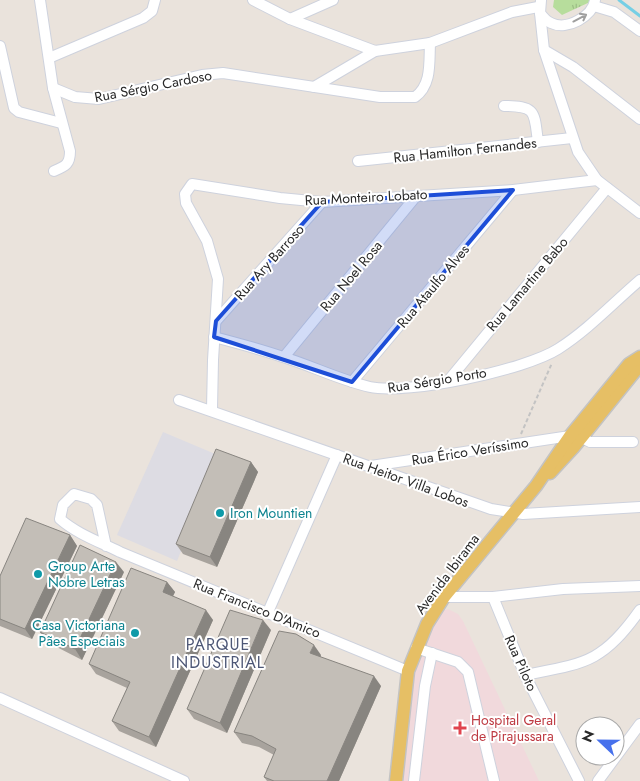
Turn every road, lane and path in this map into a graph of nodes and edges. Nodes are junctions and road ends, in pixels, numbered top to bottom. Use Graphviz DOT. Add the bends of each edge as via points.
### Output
graph roads {
  1 [pos="40,0"];
  2 [pos="155,0"];
  3 [pos="253,0"];
  4 [pos="333,0"];
  5 [pos="595,3"];
  6 [pos="540,7"];
  7 [pos="290,19"];
  8 [pos="557,25"];
  9 [pos="640,31"];
  10 [pos="542,36"];
  11 [pos="430,43"];
  12 [pos="0,46"];
  13 [pos="544,50"];
  14 [pos="375,51"];
  15 [pos="49,58"];
  16 [pos="314,87"];
  17 [pos="53,88"];
  18 [pos="504,106"];
  19 [pos="640,119"];
  20 [pos="61,122"];
  21 [pos="572,138"];
  22 [pos="538,142"];
  23 [pos="358,161"];
  24 [pos="54,171"];
  25 [pos="597,180"];
  26 [pos="607,188"];
  27 [pos="513,190"];
  28 [pos="418,195"];
  29 [pos="322,202"];
  30 [pos="640,213"];
  31 [pos="640,280"];
  32 [pos="216,321"];
  33 [pos="214,337"];
  34 [pos="558,349"];
  35 [pos="284,357"];
  36 [pos="640,357"];
  37 [pos="640,365"];
  38 [pos="448,381"];
  39 [pos="352,382"];
  40 [pos="179,400"];
  41 [pos="212,409"];
  42 [pos="576,437"];
  43 [pos="633,442"];
  44 [pos="517,443"];
  45 [pos="337,455"];
  46 [pos="370,466"];
  47 [pos="640,507"];
  48 [pos="513,514"];
  49 [pos="106,546"];
  50 [pos="640,586"];
  51 [pos="444,597"];
  52 [pos="493,597"];
  53 [pos="640,610"];
  54 [pos="268,612"];
  55 [pos="416,648"];
  56 [pos="432,653"];
  57 [pos="408,671"];
  58 [pos="525,675"];
  59 [pos="0,698"];
  60 [pos="640,724"];
  61 [pos="163,776"];
  62 [pos="184,781"];
  63 [pos="396,781"];
  64 [pos="414,781"];
  65 [pos="494,781"];
  66 [pos="579,781"];
  67 [pos="598,781"];
  1 -- 15 [label="street"];
  2 -- 15 [label="street" via="152,11 144,18"];
  3 -- 7 [label="street"];
  4 -- 7 [label="street"];
  8 -- 5 [label="street, one-way" via="581,18 591,11"];
  5 -- 9 [label="street"];
  6 -- 8 [label="street" via="546,20"];
  6 -- 10 [label="street"];
  6 -- 11 [label="street" via="512,12"];
  7 -- 14 [label="street"];
  8 -- 10 [label="street"];
  10 -- 13 [label="street"];
  11 -- 14 [label="street"];
  11 -- 16 [label="street, Rua Sérgio Cardoso" via="427,81 415,97 380,97"];
  12 -- 20 [label="street" via="14,108 31,116"];
  13 -- 19 [label="street" via="573,67"];
  13 -- 21 [label="street"];
  14 -- 16 [label="street"];
  15 -- 17 [label="street"];
  16 -- 17 [label="street, Rua Sérgio Cardoso" via="223,73 99,99 74,97"];
  17 -- 20 [label="street"];
  18 -- 22 [label="street" via="530,109 534,114"];
  20 -- 24 [label="street" via="70,160 66,166"];
  21 -- 22 [label="street, Rua Hamilton Fernandes"];
  21 -- 25 [label="street" via="583,162"];
  22 -- 23 [label="street, Rua Hamilton Fernandes"];
  25 -- 26 [label="street"];
  25 -- 27 [label="street, Rua Monteiro Lobato"];
  26 -- 30 [label="street"];
  26 -- 38 [label="street, Rua Lamartine Babo"];
  27 -- 28 [label="street, Rua Monteiro Lobato"];
  27 -- 39 [label="street, Rua Ataulfo Alves"];
  28 -- 29 [label="street, Rua Monteiro Lobato"];
  28 -- 35 [label="street, Rua Noel Rosa"];
  29 -- 32 [label="street, Rua Ary Barroso"];
  29 -- 32 [label="street, Rua Monteiro Lobato" via="197,183 188,187 186,203 208,241 218,278"];
  31 -- 34 [label="street, Rua Sérgio Porto"];
  32 -- 33 [label="street, Rua Monteiro Lobato"];
  33 -- 35 [label="street, Rua Sérgio Porto"];
  33 -- 41 [label="street, Rua Monteiro Lobato"];
  34 -- 38 [label="street, Rua Sérgio Porto" via="520,365"];
  34 -- 44 [label="path"];
  35 -- 39 [label="street, Rua Sérgio Porto"];
  36 -- 42 [label="main road, Avenida Ibirama" via="629,364"];
  37 -- 42 [label="main road, Avenida Ibirama"];
  38 -- 39 [label="street, Rua Sérgio Porto" via="392,389"];
  40 -- 41 [label="street, Rua Heitor Villa Lobos"];
  41 -- 45 [label="street, Rua Heitor Villa Lobos"];
  42 -- 43 [label="street, Rua Érico Veríssimo" via="590,442"];
  42 -- 44 [label="street, Rua Érico Veríssimo"];
  42 -- 48 [label="main road, Avenida Ibirama"];
  44 -- 46 [label="street, Rua Érico Veríssimo"];
  45 -- 46 [label="street, Rua Heitor Villa Lobos"];
  45 -- 54 [label="street"];
  46 -- 48 [label="street, Rua Heitor Villa Lobos" via="464,501"];
  47 -- 48 [label="street, Rua Heitor Villa Lobos"];
  48 -- 51 [label="main road, Avenida Ibirama"];
  49 -- 49 [label="street, Rua Francisco D'Amico" via="97,505 92,499 74,494 63,505 60,520"];
  49 -- 54 [label="street, Rua Francisco D'Amico"];
  50 -- 52 [label="street" via="563,589"];
  51 -- 52 [label="street"];
  51 -- 55 [label="main road, Avenida Ibirama"];
  52 -- 58 [label="street, Rua Piloto"];
  53 -- 58 [label="street" via="616,641 594,659"];
  54 -- 57 [label="street, Rua Francisco D'Amico"];
  55 -- 56 [label="street"];
  55 -- 57 [label="main road, Avenida Ibirama"];
  56 -- 64 [label="street"];
  56 -- 65 [label="street" via="458,662 468,672"];
  57 -- 63 [label="main road, Avenida Ibirama"];
  58 -- 66 [label="street, Rua Piloto"];
  59 -- 61 [label="street"];
  60 -- 67 [label="street"];
  61 -- 62 [label="street"];
}
